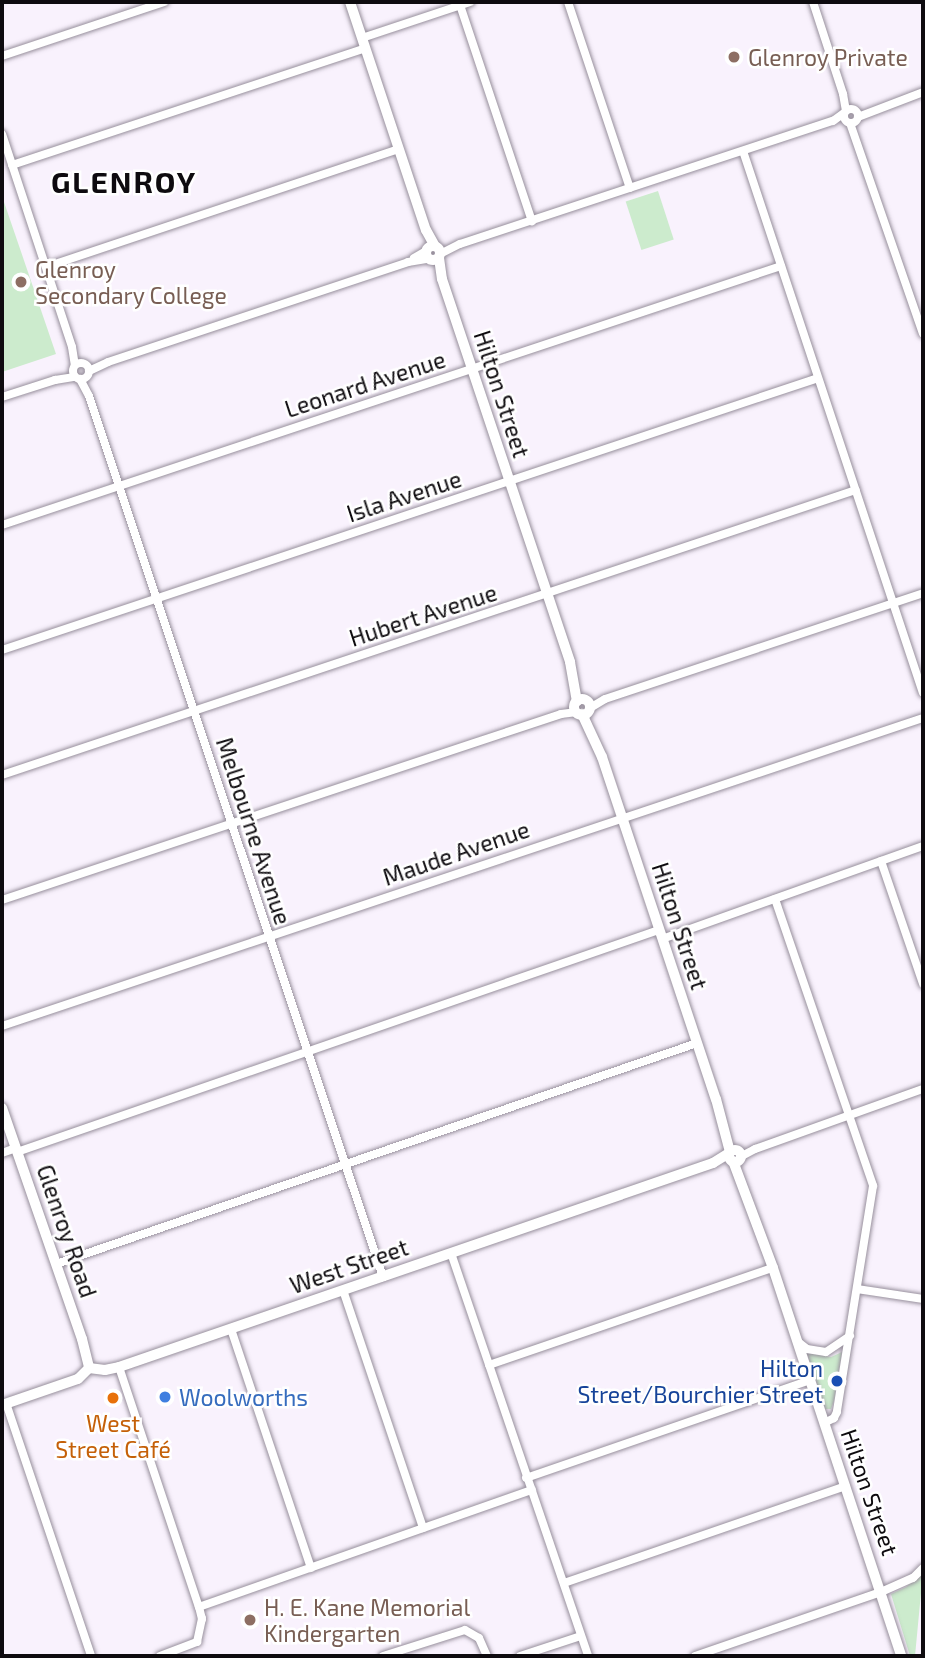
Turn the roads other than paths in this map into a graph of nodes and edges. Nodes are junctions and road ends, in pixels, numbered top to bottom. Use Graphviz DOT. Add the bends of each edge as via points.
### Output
graph roads {
  1 [pos="164,2"];
  2 [pos="350,2"];
  3 [pos="470,2"];
  4 [pos="568,2"];
  5 [pos="813,2"];
  6 [pos="460,5"];
  7 [pos="364,43"];
  8 [pos="2,56"];
  9 [pos="923,92"];
  10 [pos="851,116"];
  11 [pos="2,134"];
  12 [pos="399,149"];
  13 [pos="743,151"];
  14 [pos="12,165"];
  15 [pos="630,188"];
  16 [pos="532,221"];
  17 [pos="433,253"];
  18 [pos="781,266"];
  19 [pos="46,267"];
  20 [pos="923,334"];
  21 [pos="472,368"];
  22 [pos="81,371"];
  23 [pos="818,378"];
  24 [pos="2,397"];
  25 [pos="510,481"];
  26 [pos="119,486"];
  27 [pos="856,491"];
  28 [pos="2,525"];
  29 [pos="923,593"];
  30 [pos="547,594"];
  31 [pos="157,598"];
  32 [pos="893,603"];
  33 [pos="2,650"];
  34 [pos="923,693"];
  35 [pos="583,707"];
  36 [pos="194,711"];
  37 [pos="923,718"];
  38 [pos="2,775"];
  39 [pos="622,818"];
  40 [pos="232,824"];
  41 [pos="923,846"];
  42 [pos="881,861"];
  43 [pos="775,899"];
  44 [pos="2,900"];
  45 [pos="661,935"];
  46 [pos="269,936"];
  47 [pos="923,984"];
  48 [pos="2,1026"];
  49 [pos="697,1043"];
  50 [pos="308,1052"];
  51 [pos="923,1089"];
  52 [pos="2,1108"];
  53 [pos="850,1115"];
  54 [pos="17,1150"];
  55 [pos="2,1153"];
  56 [pos="735,1156"];
  57 [pos="345,1164"];
  58 [pos="451,1253"];
  59 [pos="56,1264"];
  60 [pos="773,1268"];
  61 [pos="383,1277"];
  62 [pos="857,1289"];
  63 [pos="343,1290"];
  64 [pos="923,1299"];
  65 [pos="231,1329"];
  66 [pos="850,1336"];
  67 [pos="797,1340"];
  68 [pos="489,1366"];
  69 [pos="119,1367"];
  70 [pos="89,1368"];
  71 [pos="810,1380"];
  72 [pos="4,1404"];
  73 [pos="824,1423"];
  74 [pos="526,1478"];
  75 [pos="846,1486"];
  76 [pos="532,1490"];
  77 [pos="423,1528"];
  78 [pos="311,1567"];
  79 [pos="923,1568"];
  80 [pos="564,1583"];
  81 [pos="881,1592"];
  82 [pos="199,1607"];
  83 [pos="581,1636"];
  84 [pos="91,1656"];
  85 [pos="160,1656"];
  86 [pos="383,1656"];
  87 [pos="487,1656"];
  88 [pos="520,1656"];
  89 [pos="588,1656"];
  90 [pos="695,1656"];
  91 [pos="901,1656"];
  1 -- 8 [label="street"];
  2 -- 7 [label="street, Hilton Street"];
  3 -- 6 [label="street"];
  4 -- 15 [label="street"];
  5 -- 10 [label="street"];
  6 -- 7 [label="street"];
  6 -- 16 [label="street"];
  7 -- 12 [label="street, Hilton Street"];
  7 -- 14 [label="street"];
  9 -- 10 [label="street"];
  10 -- 13 [label="street"];
  10 -- 20 [label="street"];
  11 -- 14 [label="street, Melbourne Avenue"];
  12 -- 17 [label="street, Hilton Street"];
  12 -- 19 [label="street"];
  13 -- 15 [label="street"];
  13 -- 18 [label="street"];
  14 -- 19 [label="street, Melbourne Avenue"];
  15 -- 16 [label="street"];
  16 -- 17 [label="street"];
  17 -- 21 [label="street, Hilton Street"];
  17 -- 22 [label="street"];
  18 -- 21 [label="street, Leonard Avenue"];
  18 -- 23 [label="street"];
  19 -- 22 [label="street, Melbourne Avenue"];
  21 -- 25 [label="street, Hilton Street"];
  21 -- 26 [label="street, Leonard Avenue"];
  22 -- 24 [label="street"];
  22 -- 26 [label="street, Melbourne Avenue"];
  23 -- 25 [label="street, Isla Avenue"];
  23 -- 27 [label="street"];
  25 -- 30 [label="street, Hilton Street"];
  25 -- 31 [label="street, Isla Avenue"];
  26 -- 28 [label="street, Leonard Avenue"];
  26 -- 31 [label="street, Melbourne Avenue"];
  27 -- 30 [label="street, Hubert Avenue"];
  27 -- 32 [label="street"];
  29 -- 32 [label="street"];
  30 -- 35 [label="street, Hilton Street"];
  30 -- 36 [label="street, Hubert Avenue"];
  31 -- 33 [label="street, Isla Avenue"];
  31 -- 36 [label="street, Melbourne Avenue"];
  32 -- 34 [label="street"];
  32 -- 35 [label="street"];
  35 -- 39 [label="street, Hilton Street"];
  35 -- 40 [label="street"];
  36 -- 38 [label="street, Hubert Avenue"];
  36 -- 40 [label="street, Melbourne Avenue"];
  37 -- 39 [label="street, Maude Avenue"];
  39 -- 45 [label="street, Hilton Street"];
  39 -- 46 [label="street, Maude Avenue"];
  40 -- 44 [label="street"];
  40 -- 46 [label="street, Melbourne Avenue"];
  41 -- 42 [label="street"];
  42 -- 43 [label="street"];
  42 -- 47 [label="street"];
  43 -- 45 [label="street"];
  43 -- 53 [label="street"];
  45 -- 49 [label="street, Hilton Street"];
  45 -- 50 [label="street"];
  46 -- 48 [label="street, Maude Avenue"];
  46 -- 50 [label="street, Melbourne Avenue"];
  49 -- 56 [label="street, Hilton Street"];
  49 -- 57 [label="street"];
  50 -- 54 [label="street"];
  50 -- 57 [label="street, Melbourne Avenue"];
  51 -- 53 [label="street, West Street"];
  52 -- 54 [label="street, Glenroy Road"];
  53 -- 56 [label="street, West Street"];
  53 -- 62 [label="street" via="873,1186"];
  54 -- 55 [label="street"];
  54 -- 59 [label="street, Glenroy Road"];
  56 -- 58 [label="street, West Street"];
  56 -- 60 [label="street, Hilton Street"];
  57 -- 59 [label="street"];
  57 -- 61 [label="street, Melbourne Avenue"];
  58 -- 61 [label="street, West Street"];
  58 -- 68 [label="street"];
  59 -- 70 [label="street, Glenroy Road"];
  60 -- 67 [label="street, Hilton Street"];
  60 -- 68 [label="street"];
  61 -- 63 [label="street, West Street"];
  62 -- 64 [label="street"];
  62 -- 66 [label="street"];
  63 -- 65 [label="street, West Street"];
  63 -- 77 [label="street"];
  65 -- 69 [label="street, West Street"];
  65 -- 78 [label="street"];
  66 -- 67 [label="street" via="827,1352 807,1349"];
  66 -- 73 [label="street" via="837,1412"];
  67 -- 71 [label="street, Hilton Street"];
  68 -- 74 [label="street"];
  69 -- 70 [label="street, West Street"];
  69 -- 82 [label="street"];
  70 -- 72 [label="street, West Street" via="78,1379"];
  71 -- 73 [label="street, Hilton Street"];
  71 -- 74 [label="street"];
  72 -- 84 [label="street"];
  73 -- 75 [label="street, Hilton Street"];
  74 -- 76 [label="street"];
  75 -- 80 [label="street"];
  75 -- 81 [label="street, Hilton Street"];
  76 -- 77 [label="street"];
  76 -- 80 [label="street"];
  77 -- 78 [label="street"];
  78 -- 82 [label="street"];
  79 -- 81 [label="street" via="913,1578"];
  80 -- 83 [label="street"];
  81 -- 90 [label="street"];
  81 -- 91 [label="street, Hilton Street"];
  82 -- 85 [label="street" via="202,1619 197,1642"];
  83 -- 88 [label="street"];
  83 -- 89 [label="street"];
  86 -- 87 [label="street" via="465,1630 479,1638"];
}
